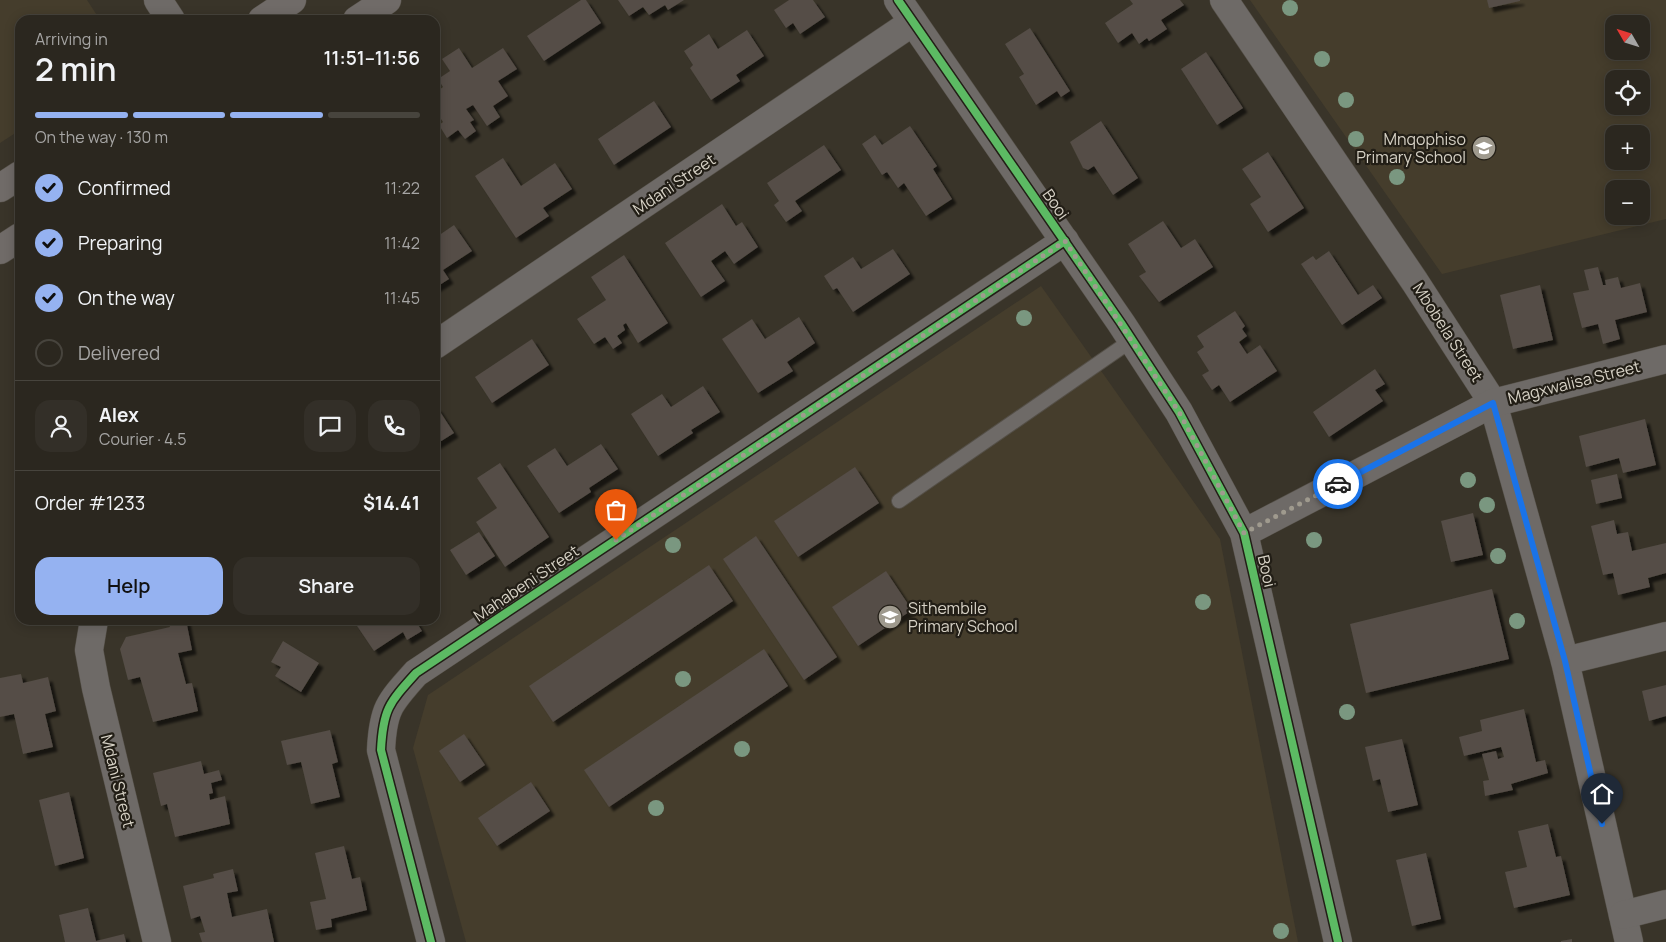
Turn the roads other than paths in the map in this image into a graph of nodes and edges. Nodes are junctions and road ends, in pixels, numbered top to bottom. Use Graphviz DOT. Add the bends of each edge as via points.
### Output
graph roads {
  1 [pos="158,0"];
  2 [pos="292,0"];
  3 [pos="387,0"];
  4 [pos="898,0"];
  5 [pos="1224,0"];
  6 [pos="168,15"];
  7 [pos="270,15"];
  8 [pos="364,15"];
  9 [pos="913,22"];
  10 [pos="15,178"];
  11 [pos="0,188"];
  12 [pos="15,240"];
  13 [pos="1065,241"];
  14 [pos="0,250"];
  15 [pos="1132,340"];
  16 [pos="440,342"];
  17 [pos="1666,359"];
  18 [pos="1493,403"];
  19 [pos="899,501"];
  20 [pos="1244,533"];
  21 [pos="93,625"];
  22 [pos="1666,636"];
  23 [pos="1565,661"];
  24 [pos="1666,904"];
  25 [pos="1623,915"];
  26 [pos="157,942"];
  27 [pos="431,942"];
  28 [pos="1338,942"];
  29 [pos="1629,942"];
  1 -- 6 [label="street"];
  2 -- 7 [label="main road"];
  3 -- 8 [label="main road"];
  4 -- 9 [label="street, Booi"];
  5 -- 18 [label="street, Mbobela Street" via="1416,282"];
  9 -- 13 [label="street, Booi"];
  9 -- 16 [label="street, Mdani Street"];
  10 -- 11 [label="main road"];
  12 -- 14 [label="main road"];
  13 -- 15 [label="street, Booi"];
  13 -- 27 [label="street, Mahabeni Street" via="416,673 391,702 382,722 381,750"];
  15 -- 19 [label="lane"];
  15 -- 20 [label="street, Booi" via="1179,412"];
  17 -- 18 [label="street, Magxwalisa Street"];
  18 -- 20 [label="street, Magxwalisa Street"];
  18 -- 23 [label="street, Mbobela Street"];
  20 -- 28 [label="street, Booi"];
  21 -- 26 [label="street, Mdani Street" via="89,650 96,688"];
  22 -- 23 [label="street"];
  23 -- 25 [label="street, Mbobela Street"];
  24 -- 25 [label="street"];
  25 -- 29 [label="street, Mbobela Street"];
}
